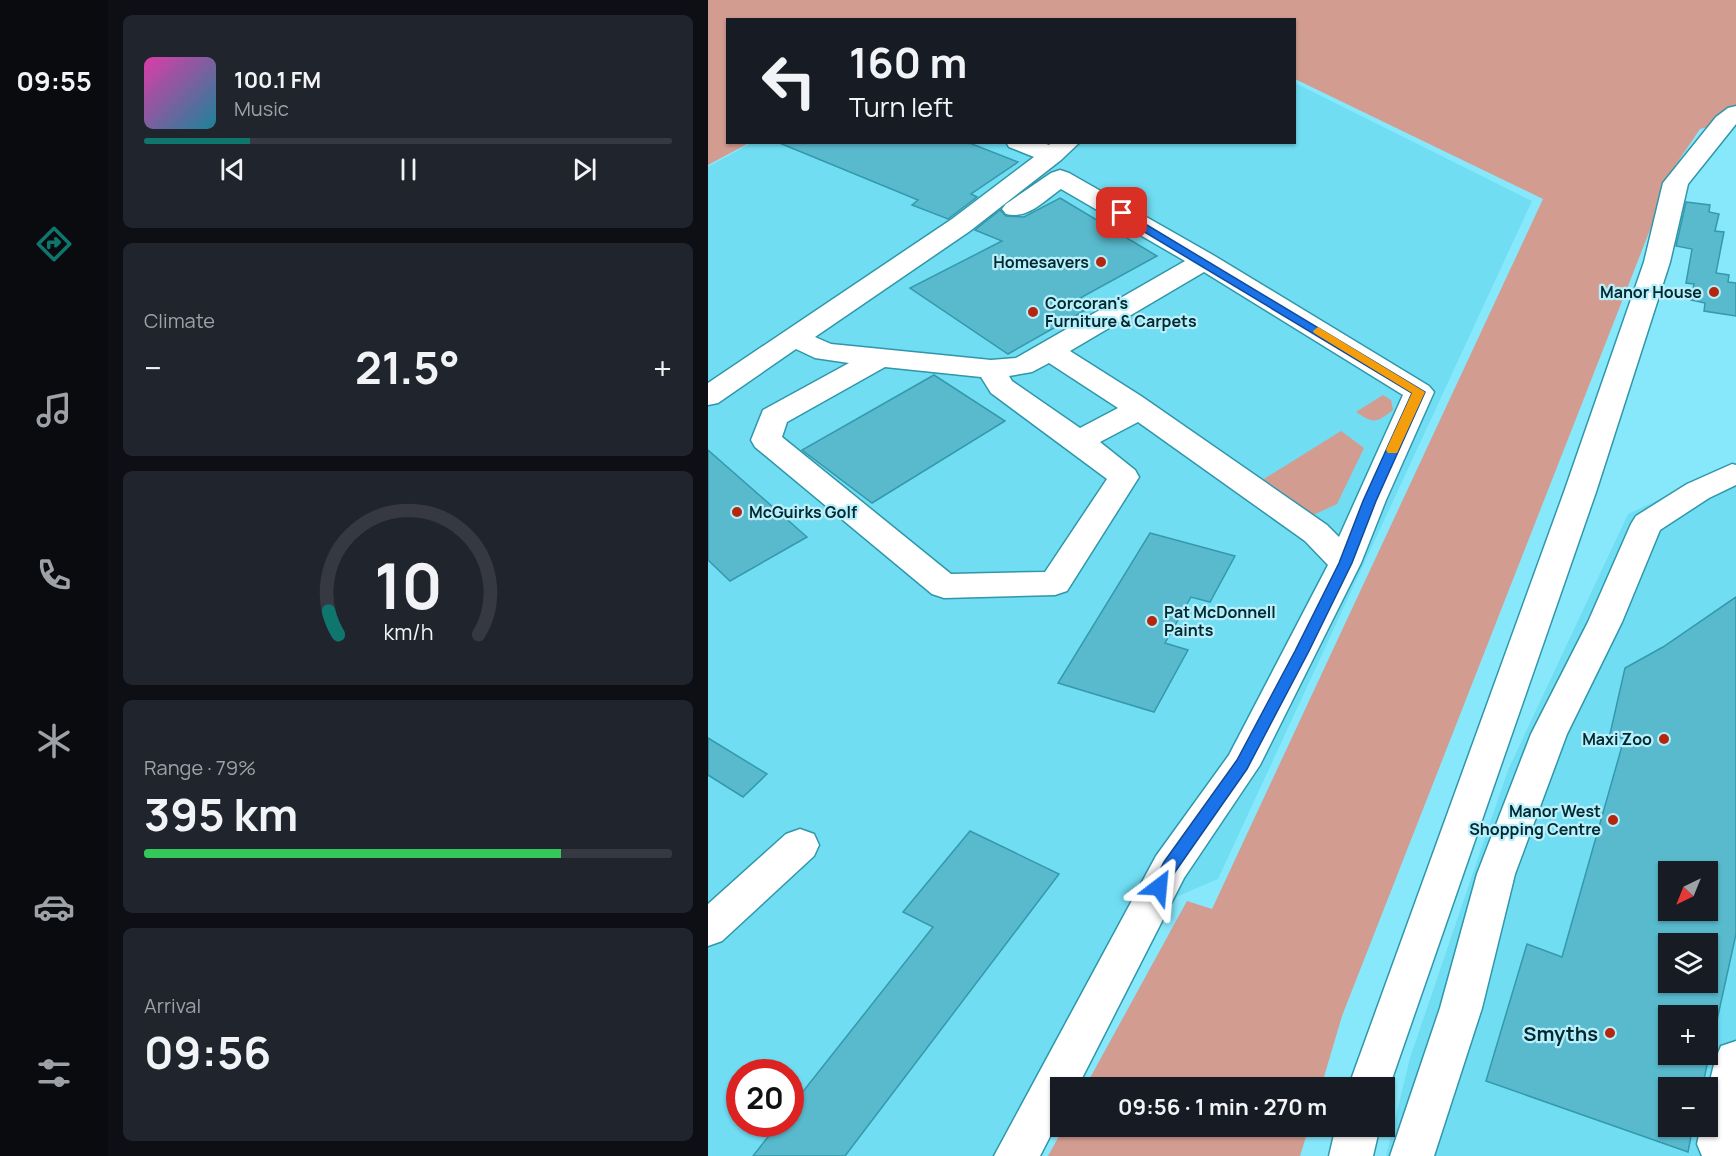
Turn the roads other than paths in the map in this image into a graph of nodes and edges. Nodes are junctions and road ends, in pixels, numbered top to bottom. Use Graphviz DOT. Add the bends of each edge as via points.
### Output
graph roads {
  1 [pos="1736,113"];
  2 [pos="1030,144"];
  3 [pos="1060,149"];
  4 [pos="983,230"];
  5 [pos="1204,261"];
  6 [pos="792,337"];
  7 [pos="1050,351"];
  8 [pos="880,358"];
  9 [pos="991,369"];
  10 [pos="708,396"];
  11 [pos="1138,409"];
  12 [pos="1078,442"];
  13 [pos="1736,475"];
  14 [pos="1345,563"];
  15 [pos="800,845"];
  16 [pos="708,929"];
  17 [pos="1736,1060"];
  18 [pos="1374,1077"];
  19 [pos="1355,1137"];
  20 [pos="1726,1150"];
  21 [pos="1016,1156"];
  22 [pos="1351,1156"];
  23 [pos="1412,1156"];
  1 -- 18 [label="lane" via="1724,122 1676,183 1657,262 1580,492"];
  2 -- 3 [label="lane"];
  3 -- 6 [label="lane" via="960,225"];
  4 -- 5 [label="lane" via="1060,178"];
  5 -- 7 [label="lane"];
  5 -- 14 [label="lane" via="1419,392"];
  6 -- 8 [label="lane" via="825,352"];
  6 -- 10 [label="lane"];
  7 -- 9 [label="lane" via="1022,366"];
  7 -- 11 [label="lane"];
  8 -- 9 [label="lane"];
  8 -- 12 [label="lane" via="774,417 766,440 944,585 1055,583 1124,477"];
  9 -- 12 [label="lane" via="1001,387"];
  11 -- 12 [label="lane"];
  11 -- 14 [label="lane" via="1316,533"];
  13 -- 23 [label="lane" via="1698,491 1647,524 1605,622 1549,734 1496,874 1461,1008"];
  14 -- 21 [label="lane" via="1242,765 1170,867"];
  15 -- 16 [label="lane"];
  17 -- 20 [label="lane"];
  19 -- 22 [label="lane"];
}
